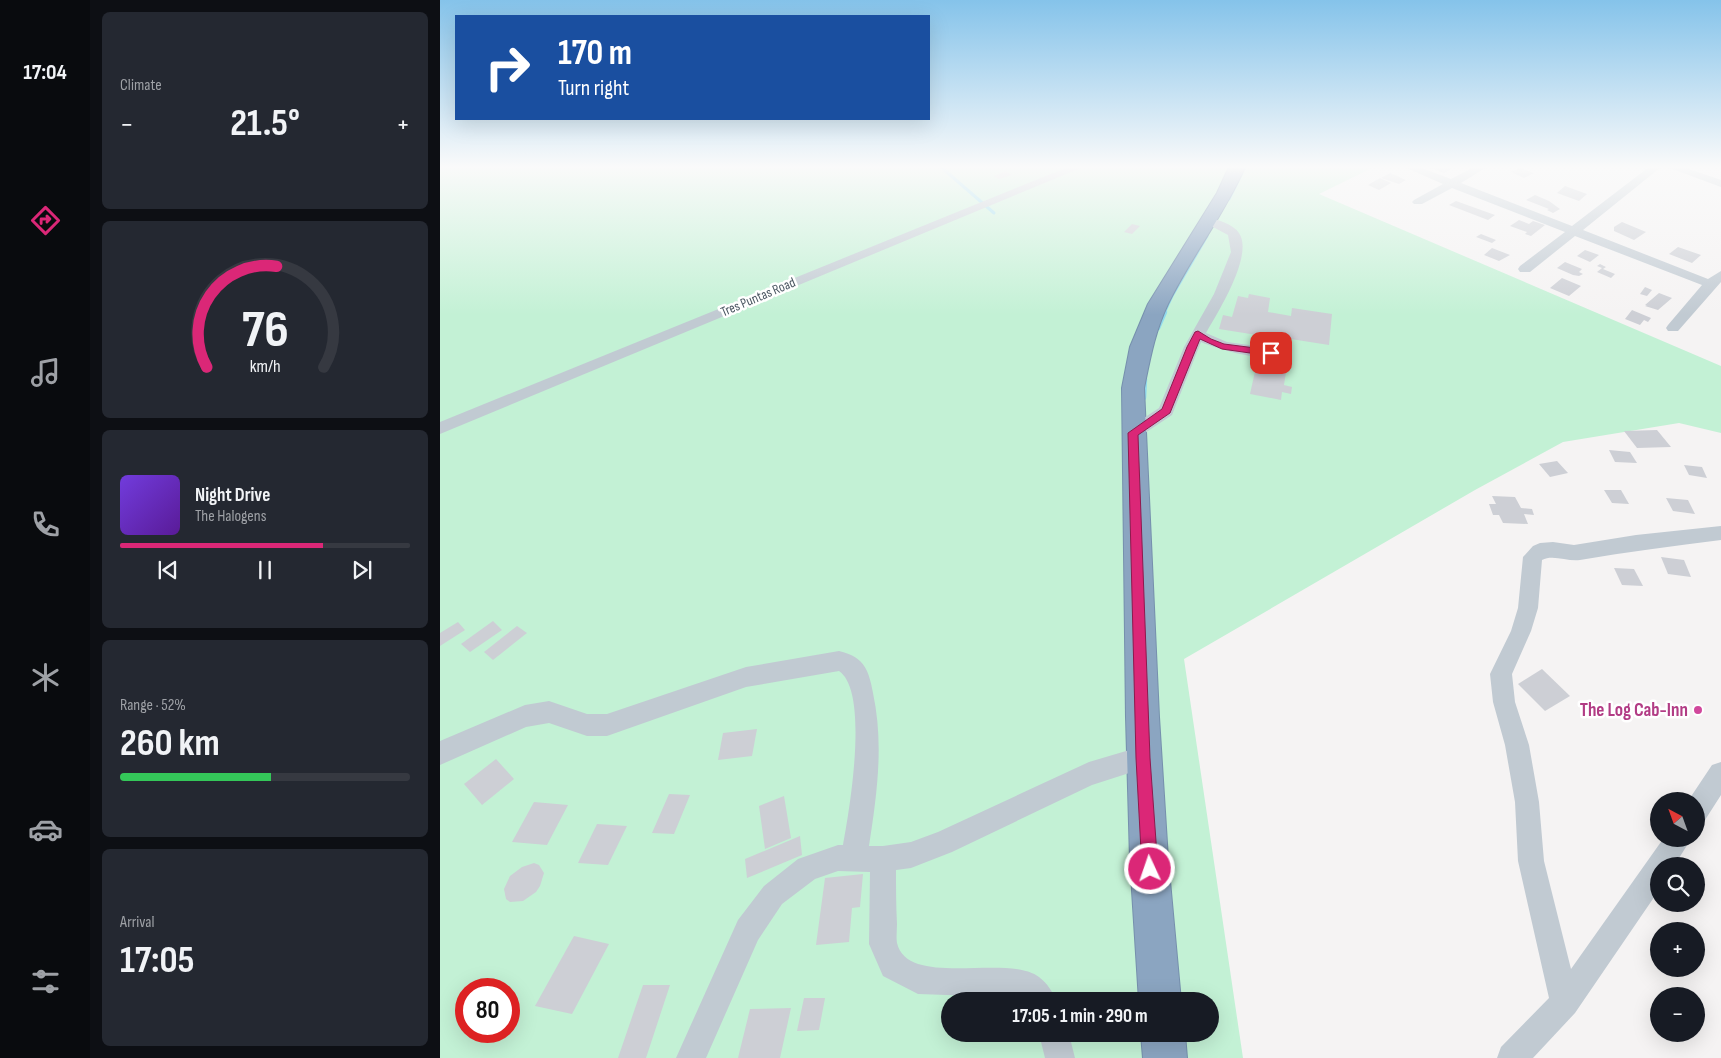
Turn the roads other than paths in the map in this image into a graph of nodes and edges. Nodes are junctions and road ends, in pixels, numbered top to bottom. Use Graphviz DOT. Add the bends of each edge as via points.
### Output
graph roads {
  1 [pos="954,216"];
  2 [pos="1210,216"];
  3 [pos="1535,216"];
  4 [pos="1591,216"];
  5 [pos="1208,221"];
  6 [pos="1572,231"];
  7 [pos="1525,269"];
  8 [pos="1717,280"];
  9 [pos="1673,328"];
  10 [pos="1198,334"];
  11 [pos="1271,353"];
  12 [pos="440,428"];
  13 [pos="1133,433"];
  14 [pos="1721,533"];
  15 [pos="440,753"];
  16 [pos="1143,758"];
  17 [pos="1721,774"];
  18 [pos="1705,798"];
  19 [pos="854,858"];
  20 [pos="883,859"];
  21 [pos="1650,880"];
  22 [pos="1034,992"];
  23 [pos="1159,992"];
  24 [pos="1565,1003"];
  25 [pos="1056,1042"];
  26 [pos="1164,1042"];
  27 [pos="691,1058"];
  28 [pos="1060,1058"];
  29 [pos="1165,1058"];
  30 [pos="1512,1058"];
  1 -- 12 [label="street, Tres Puntas Road"];
  2 -- 5 [label="highway"];
  3 -- 6 [label="street"];
  4 -- 6 [label="street"];
  5 -- 10 [label="street" via="1234,234 1237,252 1221,294"];
  5 -- 13 [label="highway" via="1158,304 1140,347 1133,388"];
  6 -- 7 [label="street"];
  6 -- 8 [label="street"];
  8 -- 9 [label="street"];
  10 -- 11 [label="street" via="1222,346"];
  10 -- 13 [label="street" via="1166,411"];
  13 -- 16 [label="highway"];
  14 -- 24 [label="street" via="1574,553 1540,551 1533,557 1526,616 1501,674 1504,702 1517,745 1527,802 1531,861"];
  15 -- 19 [label="street" via="525,716 549,712 587,725 607,725 746,677 839,661 851,666 858,676 867,710 864,796"];
  16 -- 20 [label="street" via="1089,774 943,843 911,855"];
  16 -- 23 [label="highway"];
  17 -- 18 [label="street"];
  19 -- 20 [label="street"];
  19 -- 27 [label="street" via="838,858 807,868 773,895 748,930"];
  20 -- 22 [label="street" via="883,944 893,966 918,980 1006,983 1028,986"];
  21 -- 24 [label="street"];
  24 -- 30 [label="street"];
  25 -- 28 [label="street"];
  26 -- 29 [label="highway"];
}
